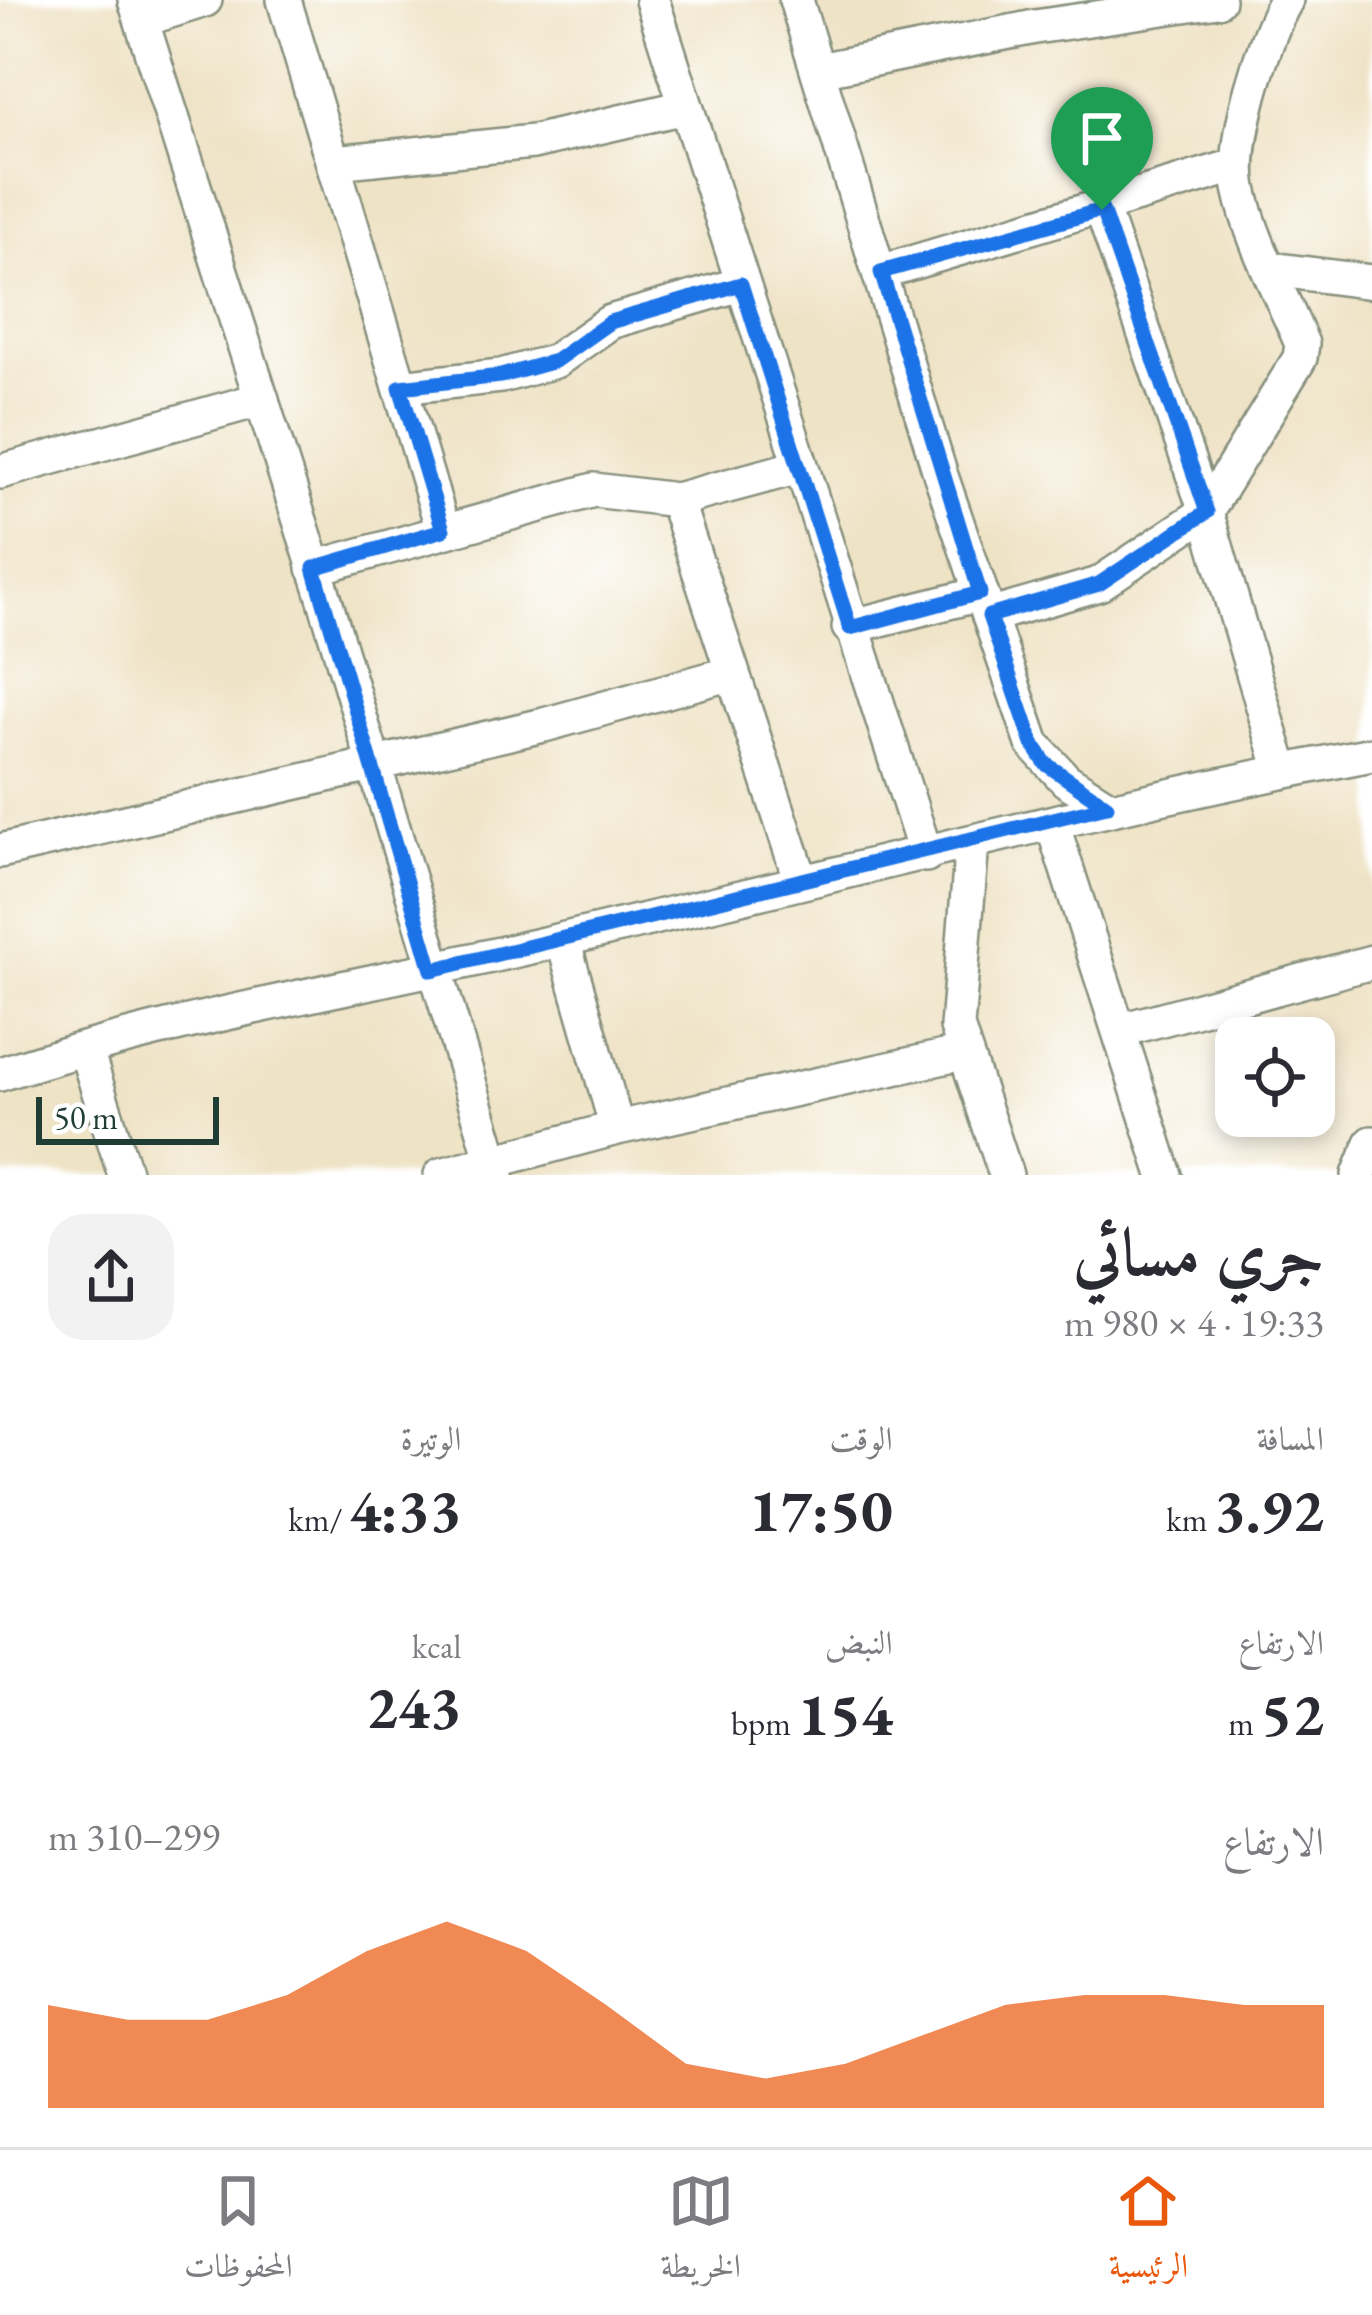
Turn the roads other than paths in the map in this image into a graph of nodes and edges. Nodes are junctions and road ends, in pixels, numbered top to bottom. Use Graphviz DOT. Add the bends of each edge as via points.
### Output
graph roads {
  1 [pos="205,0"];
  2 [pos="284,0"];
  3 [pos="652,0"];
  4 [pos="796,0"];
  5 [pos="1218,0"];
  6 [pos="1286,0"];
  7 [pos="138,10"];
  8 [pos="1030,14"];
  9 [pos="819,70"];
  10 [pos="685,107"];
  11 [pos="334,162"];
  12 [pos="1238,165"];
  13 [pos="1102,210"];
  14 [pos="1271,268"];
  15 [pos="881,272"];
  16 [pos="1372,282"];
  17 [pos="741,284"];
  18 [pos="400,387"];
  19 [pos="262,399"];
  20 [pos="799,467"];
  21 [pos="0,472"];
  22 [pos="676,500"];
  23 [pos="1207,512"];
  24 [pos="443,530"];
  25 [pos="314,568"];
  26 [pos="985,605"];
  27 [pos="850,628"];
  28 [pos="732,673"];
  29 [pos="1372,754"];
  30 [pos="371,762"];
  31 [pos="1282,771"];
  32 [pos="1107,806"];
  33 [pos="1052,823"];
  34 [pos="972,843"];
  35 [pos="0,851"];
  36 [pos="926,855"];
  37 [pos="801,881"];
  38 [pos="563,940"];
  39 [pos="1372,962"];
  40 [pos="432,970"];
  41 [pos="1121,1030"];
  42 [pos="86,1051"];
  43 [pos="962,1053"];
  44 [pos="0,1074"];
  45 [pos="617,1128"];
  46 [pos="1372,1143"];
  47 [pos="494,1168"];
  48 [pos="125,1175"];
  49 [pos="441,1175"];
  50 [pos="1006,1175"];
  51 [pos="1165,1175"];
  52 [pos="1359,1175"];
  1 -- 7 [label="street"];
  2 -- 11 [label="street"];
  3 -- 10 [label="street"];
  4 -- 9 [label="street"];
  5 -- 8 [label="street"];
  6 -- 12 [label="street" via="1266,43"];
  7 -- 19 [label="street"];
  8 -- 9 [label="street"];
  9 -- 15 [label="street"];
  10 -- 11 [label="street" via="532,142"];
  10 -- 17 [label="street"];
  11 -- 18 [label="street"];
  12 -- 13 [label="street"];
  12 -- 14 [label="street"];
  13 -- 15 [label="street"];
  13 -- 23 [label="street"];
  14 -- 16 [label="street"];
  14 -- 23 [label="street" via="1303,352"];
  15 -- 26 [label="street"];
  17 -- 18 [label="street" via="610,322 555,361"];
  17 -- 20 [label="street"];
  18 -- 24 [label="street"];
  19 -- 21 [label="street"];
  19 -- 25 [label="street"];
  20 -- 22 [label="street"];
  20 -- 27 [label="street"];
  22 -- 24 [label="street" via="594,490"];
  22 -- 28 [label="street"];
  23 -- 26 [label="street" via="1099,584"];
  23 -- 31 [label="street"];
  24 -- 25 [label="street"];
  25 -- 30 [label="street"];
  26 -- 27 [label="street"];
  26 -- 32 [label="street" via="1033,744 1056,772"];
  27 -- 36 [label="street"];
  28 -- 30 [label="street"];
  28 -- 37 [label="street"];
  29 -- 31 [label="street"];
  30 -- 35 [label="street"];
  30 -- 40 [label="street"];
  31 -- 32 [label="street"];
  32 -- 33 [label="street"];
  33 -- 34 [label="street"];
  33 -- 41 [label="street"];
  34 -- 36 [label="street"];
  34 -- 43 [label="street" via="956,998"];
  36 -- 37 [label="street"];
  37 -- 38 [label="street"];
  38 -- 40 [label="street"];
  38 -- 45 [label="street"];
  39 -- 41 [label="street"];
  40 -- 42 [label="street"];
  40 -- 47 [label="street"];
  41 -- 51 [label="street"];
  42 -- 44 [label="street"];
  42 -- 48 [label="street"];
  43 -- 45 [label="street"];
  43 -- 50 [label="street"];
  45 -- 47 [label="street"];
  46 -- 52 [label="street"];
  47 -- 49 [label="street"];
}
